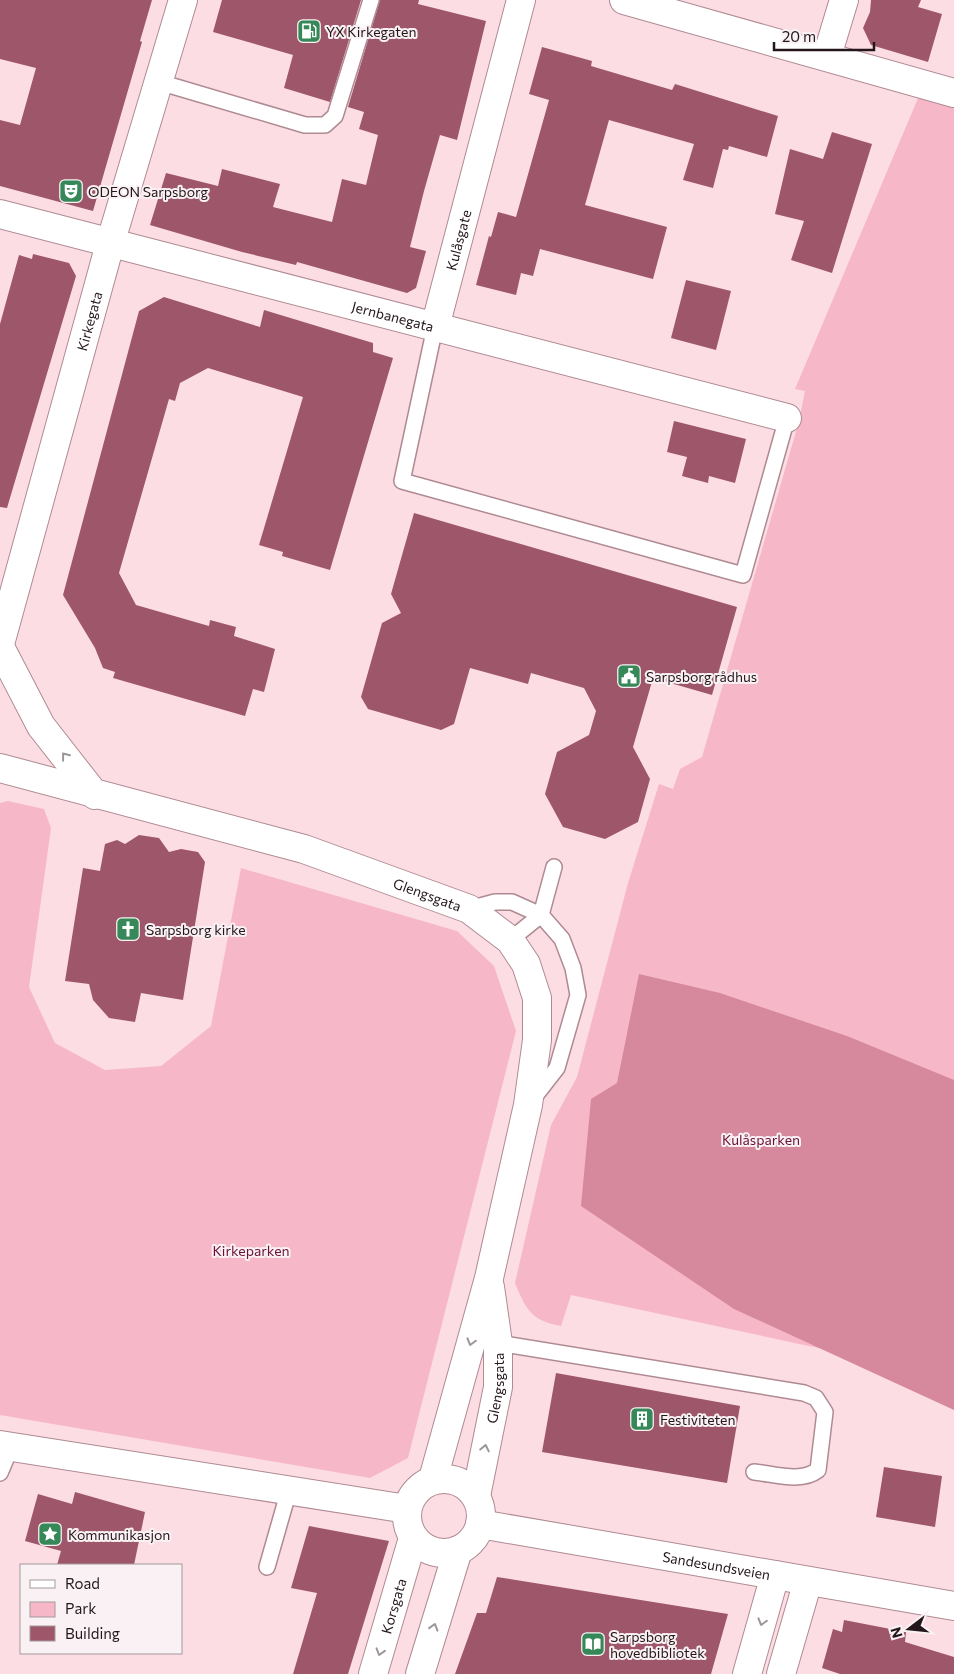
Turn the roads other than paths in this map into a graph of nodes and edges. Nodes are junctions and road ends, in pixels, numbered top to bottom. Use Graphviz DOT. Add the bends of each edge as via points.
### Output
graph roads {
  1 [pos="183,0"];
  2 [pos="371,0"];
  3 [pos="521,0"];
  4 [pos="624,0"];
  5 [pos="844,0"];
  6 [pos="827,56"];
  7 [pos="159,82"];
  8 [pos="954,93"];
  9 [pos="0,214"];
  10 [pos="110,244"];
  11 [pos="435,327"];
  12 [pos="787,418"];
  13 [pos="0,645"];
  14 [pos="0,768"];
  15 [pos="95,794"];
  16 [pos="554,867"];
  17 [pos="469,909"];
  18 [pos="541,915"];
  19 [pos="510,940"];
  20 [pos="528,1105"];
  21 [pos="489,1278"];
  22 [pos="498,1343"];
  23 [pos="5,1446"];
  24 [pos="754,1472"];
  25 [pos="0,1473"];
  26 [pos="433,1479"];
  27 [pos="289,1490"];
  28 [pos="476,1496"];
  29 [pos="407,1509"];
  30 [pos="480,1524"];
  31 [pos="413,1538"];
  32 [pos="458,1550"];
  33 [pos="267,1568"];
  34 [pos="775,1575"];
  35 [pos="808,1581"];
  36 [pos="954,1606"];
  37 [pos="373,1674"];
  38 [pos="420,1674"];
  39 [pos="747,1674"];
  40 [pos="781,1674"];
  1 -- 7 [label="street, Kirkegata"];
  2 -- 7 [label="lane" via="335,116 325,125 306,125"];
  3 -- 11 [label="street, Kulåsgate"];
  4 -- 6 [label="street"];
  5 -- 6 [label="street"];
  6 -- 8 [label="street"];
  7 -- 10 [label="street, Kirkegata"];
  9 -- 10 [label="street, Jernbanegata"];
  10 -- 11 [label="street, Jernbanegata"];
  10 -- 13 [label="street, Kirkegata"];
  11 -- 12 [label="street, Jernbanegata"];
  11 -- 12 [label="lane, Kulåsgate" via="402,481 743,575"];
  15 -- 13 [label="street, one-way" via="41,726"];
  14 -- 15 [label="street, Glengsgata"];
  15 -- 17 [label="street, Glengsgata" via="304,849"];
  16 -- 18 [label="lane"];
  17 -- 18 [label="lane" via="495,902 512,902"];
  17 -- 19 [label="street, Glengsgata"];
  18 -- 19 [label="lane"];
  18 -- 20 [label="lane" via="562,940 578,995 557,1068"];
  19 -- 20 [label="street, Glengsgata" via="526,964 537,998 537,1040"];
  20 -- 21 [label="street, Glengsgata"];
  21 -- 22 [label="street, Glengsgata"];
  21 -- 26 [label="street, Glengsgata, one-way"];
  22 -- 24 [label="lane" via="804,1393 816,1398 825,1412 818,1470 799,1477"];
  28 -- 22 [label="street, Glengsgata, one-way" via="498,1387"];
  23 -- 25 [label="lane"];
  23 -- 27 [label="street"];
  26 -- 28 [label="street" via="457,1480"];
  26 -- 29 [label="street" via="416,1490"];
  27 -- 29 [label="street"];
  27 -- 33 [label="lane"];
  28 -- 30 [label="street" via="480,1505"];
  29 -- 31 [label="street" via="406,1519"];
  30 -- 32 [label="street" via="476,1535"];
  30 -- 34 [label="street, Sandesundsveien"];
  31 -- 32 [label="street" via="433,1552"];
  31 -- 37 [label="street, Korsgata, one-way"];
  38 -- 32 [label="street, one-way"];
  34 -- 35 [label="street, Sandesundsveien"];
  34 -- 39 [label="street, one-way"];
  35 -- 36 [label="street, Sandesundsveien"];
  35 -- 40 [label="street"];
}
